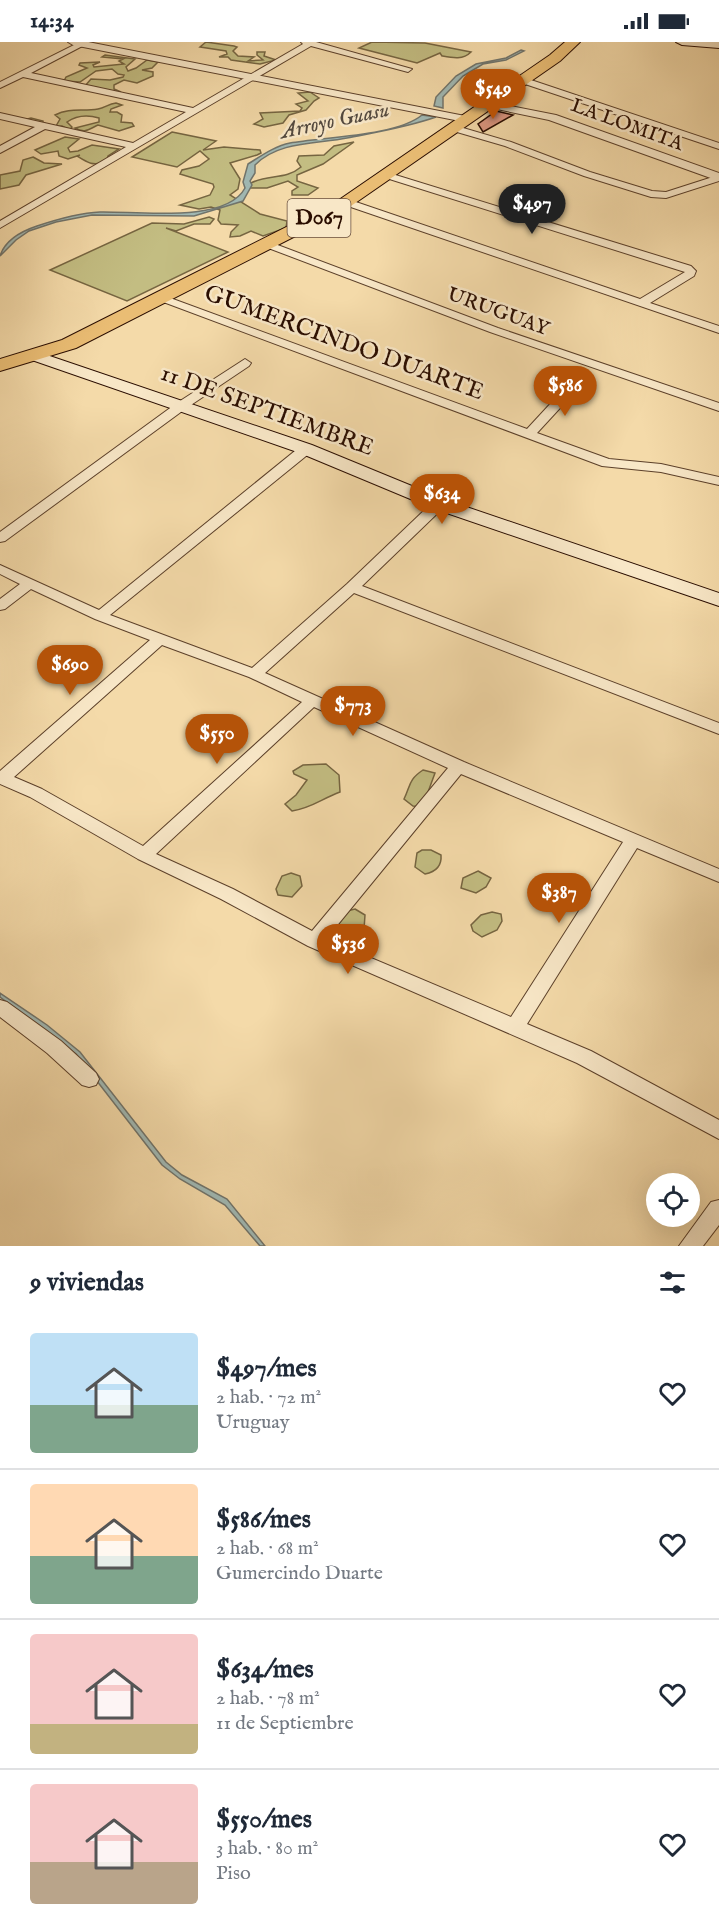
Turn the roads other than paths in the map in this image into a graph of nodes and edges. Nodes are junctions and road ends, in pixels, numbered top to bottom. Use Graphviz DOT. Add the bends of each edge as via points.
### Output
graph roads {
  1 [pos="106,42"];
  2 [pos="309,42"];
  3 [pos="573,42"];
  4 [pos="682,42"];
  5 [pos="80,43"];
  6 [pos="719,45"];
  7 [pos="408,69"];
  8 [pos="23,74"];
  9 [pos="254,75"];
  10 [pos="522,80"];
  11 [pos="0,85"];
  12 [pos="486,104"];
  13 [pos="195,111"];
  14 [pos="0,116"];
  15 [pos="455,120"];
  16 [pos="44,126"];
  17 [pos="134,146"];
  18 [pos="719,146"];
  19 [pos="0,150"];
  20 [pos="386,175"];
  21 [pos="719,178"];
  22 [pos="346,202"];
  23 [pos="0,225"];
  24 [pos="267,244"];
  25 [pos="162,298"];
  26 [pos="642,303"];
  27 [pos="719,330"];
  28 [pos="35,356"];
  29 [pos="245,363"];
  30 [pos="0,365"];
  31 [pos="580,379"];
  32 [pos="181,406"];
  33 [pos="719,407"];
  34 [pos="528,434"];
  35 [pos="306,449"];
  36 [pos="719,481"];
  37 [pos="439,504"];
  38 [pos="0,538"];
  39 [pos="0,569"];
  40 [pos="30,583"];
  41 [pos="352,587"];
  42 [pos="719,600"];
  43 [pos="0,606"];
  44 [pos="100,616"];
  45 [pos="159,639"];
  46 [pos="254,674"];
  47 [pos="313,700"];
  48 [pos="719,729"];
  49 [pos="458,766"];
  50 [pos="1,778"];
  51 [pos="633,840"];
  52 [pos="144,855"];
  53 [pos="719,876"];
  54 [pos="314,941"];
  55 [pos="0,1007"];
  56 [pos="516,1026"];
  57 [pos="89,1079"];
  58 [pos="718,1127"];
  59 [pos="719,1209"];
  60 [pos="690,1246"];
  1 -- 9 [label="street"];
  2 -- 7 [label="street"];
  2 -- 9 [label="street"];
  3 -- 10 [label="main road, D067"];
  4 -- 6 [label="main road"];
  5 -- 8 [label="street"];
  5 -- 9 [label="street"];
  8 -- 11 [label="street"];
  8 -- 13 [label="street"];
  9 -- 13 [label="street"];
  9 -- 15 [label="street" via="369,102 419,108"];
  10 -- 12 [label="main road, D067"];
  10 -- 18 [label="street"];
  12 -- 15 [label="main road, D067"];
  12 -- 21 [label="street, LA LOMITA" via="552,117"];
  13 -- 17 [label="street"];
  14 -- 16 [label="street"];
  15 -- 20 [label="main road, D067"];
  15 -- 21 [label="street" via="587,174 651,194 666,195"];
  16 -- 17 [label="street"];
  16 -- 19 [label="street"];
  17 -- 23 [label="street"];
  20 -- 22 [label="main road, D067"];
  20 -- 26 [label="street" via="691,271"];
  22 -- 24 [label="main road, D067"];
  22 -- 26 [label="street"];
  24 -- 25 [label="main road, D067"];
  24 -- 33 [label="street, URUGUAY" via="494,330"];
  25 -- 28 [label="main road, D067" via="69,344"];
  25 -- 34 [label="street, GUMERCINDO DUARTE"];
  26 -- 27 [label="street"];
  28 -- 30 [label="main road, D067"];
  28 -- 32 [label="main road, 11 DE SEPTIEMBRE"];
  29 -- 32 [label="street"];
  31 -- 34 [label="street"];
  32 -- 35 [label="main road, 11 DE SEPTIEMBRE"];
  32 -- 38 [label="street"];
  34 -- 36 [label="street, GUMERCINDO DUARTE" via="607,463 651,467"];
  35 -- 37 [label="main road, 11 DE SEPTIEMBRE"];
  35 -- 44 [label="street"];
  37 -- 41 [label="street"];
  37 -- 42 [label="main road, 11 DE SEPTIEMBRE"];
  39 -- 40 [label="street"];
  40 -- 43 [label="street"];
  40 -- 44 [label="street"];
  41 -- 46 [label="street"];
  41 -- 48 [label="street"];
  44 -- 45 [label="street"];
  45 -- 46 [label="street"];
  45 -- 50 [label="street"];
  46 -- 47 [label="street"];
  47 -- 49 [label="street"];
  47 -- 52 [label="street"];
  49 -- 51 [label="street"];
  49 -- 54 [label="street"];
  50 -- 52 [label="street" via="36,793"];
  51 -- 53 [label="street"];
  51 -- 56 [label="street"];
  52 -- 54 [label="street"];
  54 -- 56 [label="street"];
  55 -- 57 [label="street"];
  56 -- 58 [label="street"];
  59 -- 60 [label="street"];
}
